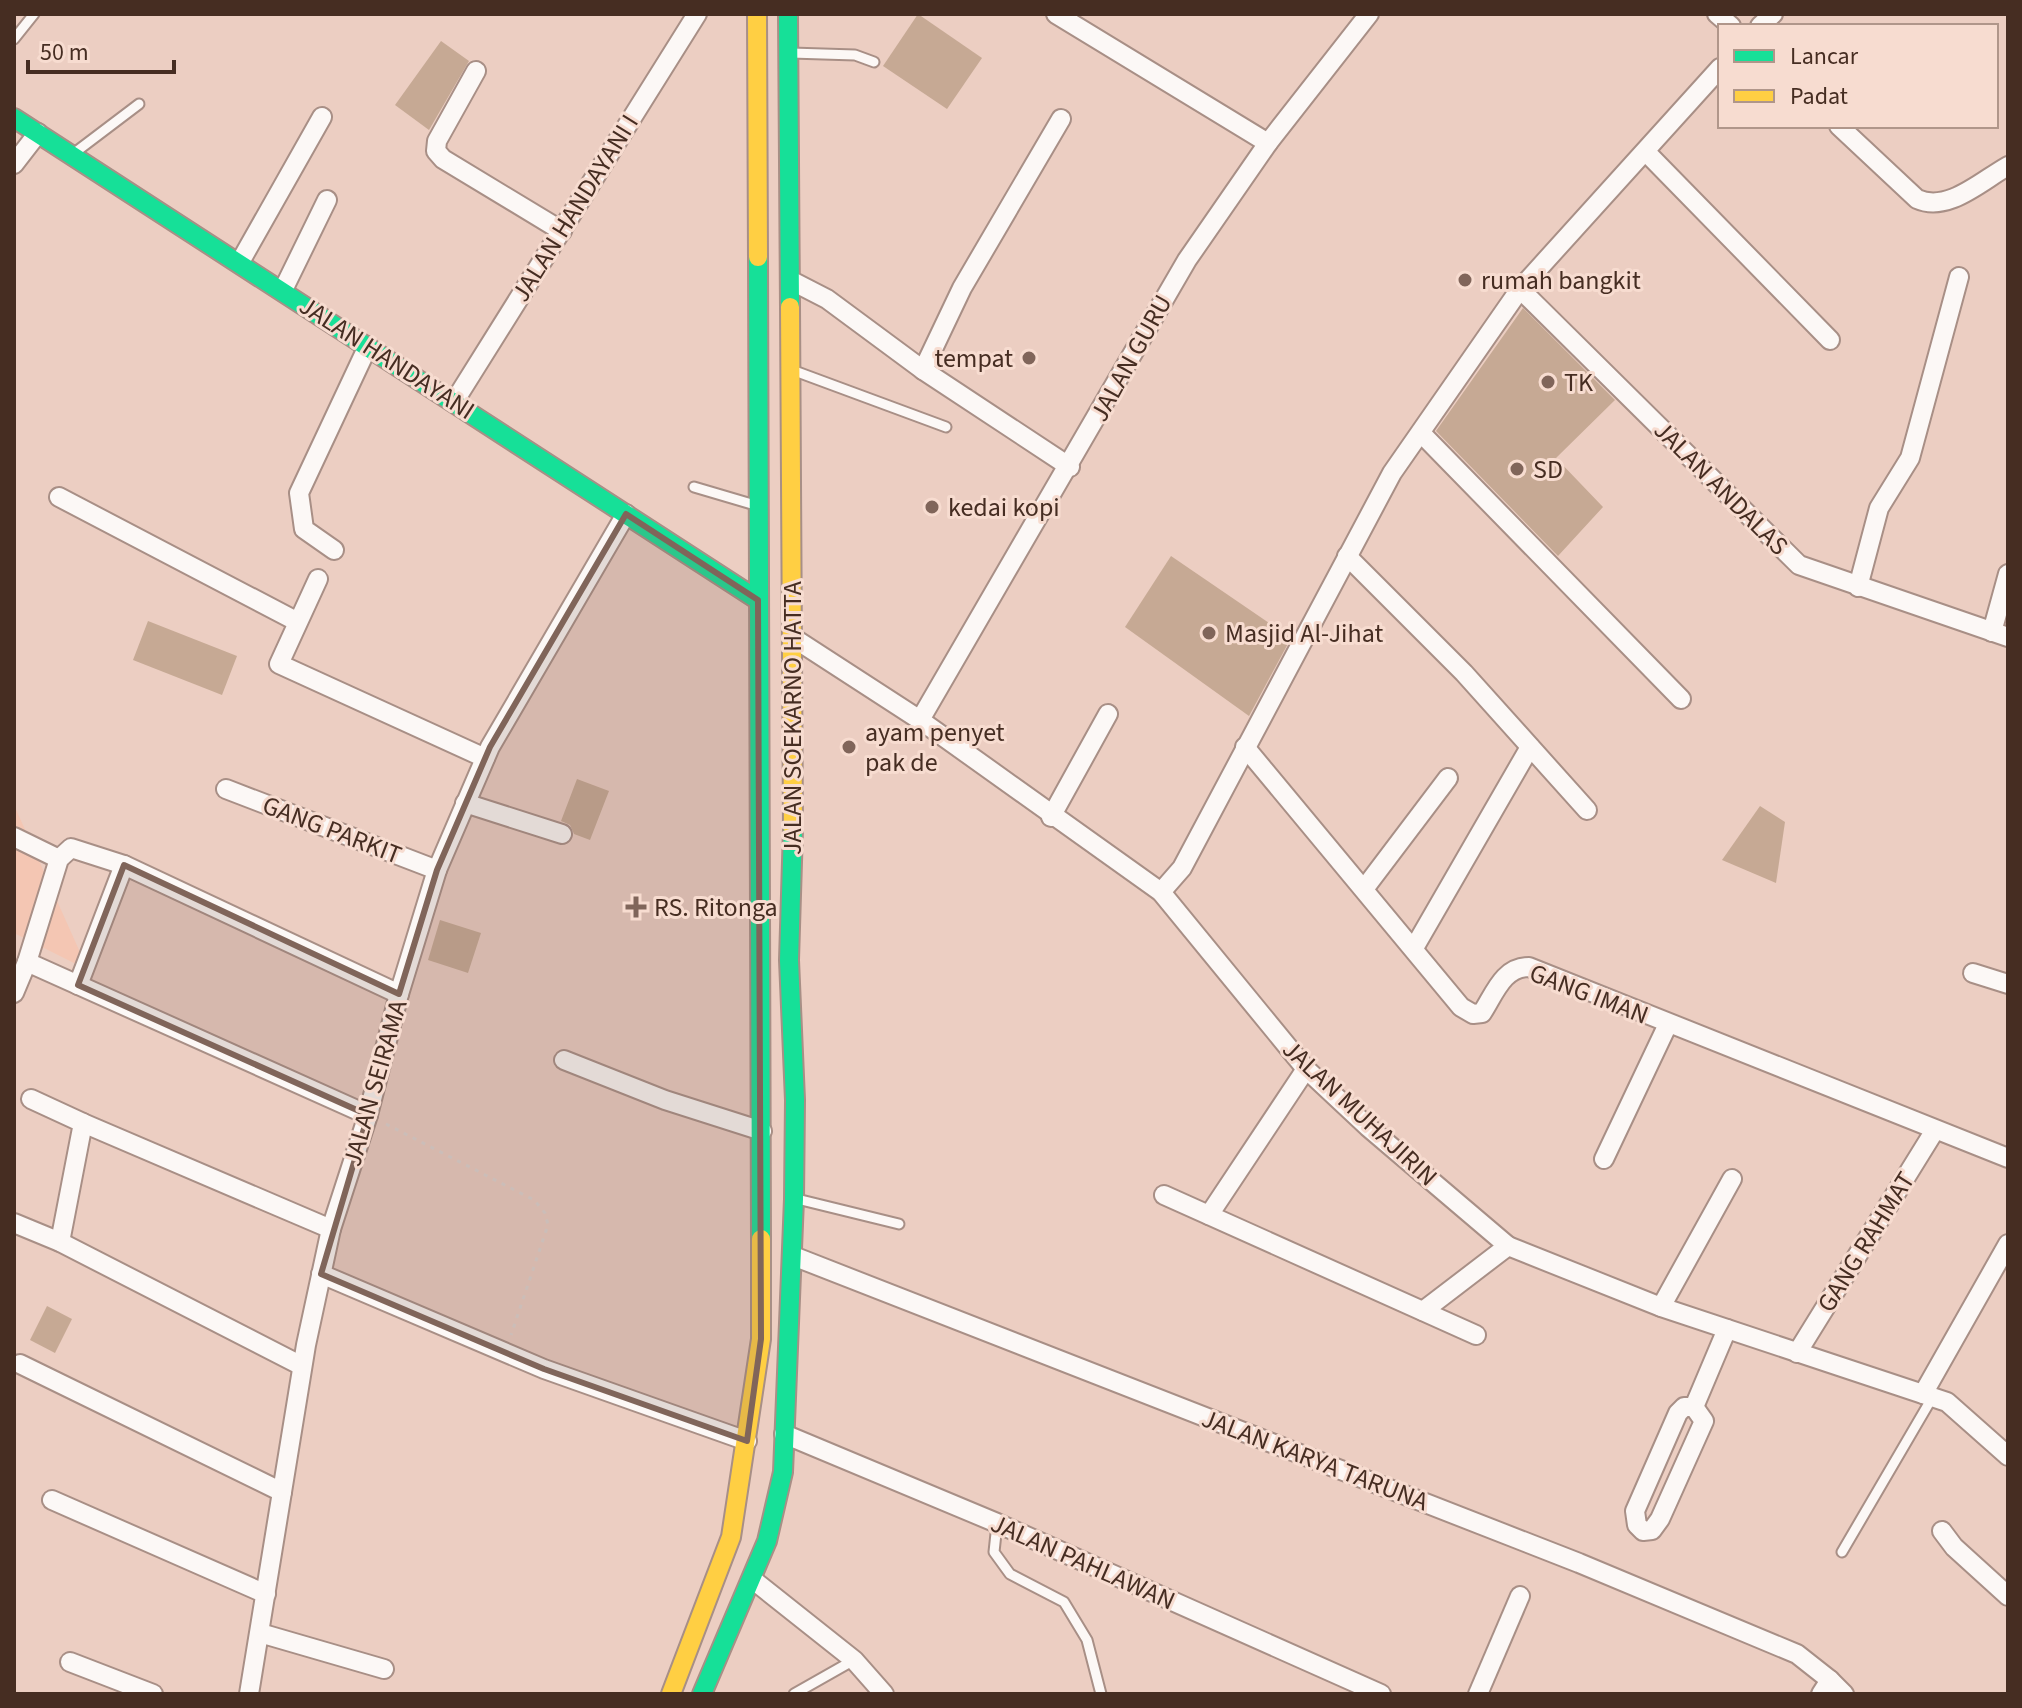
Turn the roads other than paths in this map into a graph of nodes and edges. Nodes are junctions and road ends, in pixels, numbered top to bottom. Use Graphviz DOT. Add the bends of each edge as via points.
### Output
graph roads {
  1 [pos="34,14"];
  2 [pos="697,14"];
  3 [pos="757,14"];
  4 [pos="788,14"];
  5 [pos="1056,14"];
  6 [pos="1369,14"];
  7 [pos="14,39"];
  8 [pos="787,53"];
  9 [pos="874,62"];
  10 [pos="1718,70"];
  11 [pos="476,71"];
  12 [pos="139,104"];
  13 [pos="322,117"];
  14 [pos="14,118"];
  15 [pos="1061,119"];
  16 [pos="1841,128"];
  17 [pos="38,133"];
  18 [pos="1268,143"];
  19 [pos="1646,152"];
  20 [pos="73,154"];
  21 [pos="14,164"];
  22 [pos="2008,166"];
  23 [pos="327,200"];
  24 [pos="562,231"];
  25 [pos="240,262"];
  26 [pos="1959,277"];
  27 [pos="790,280"];
  28 [pos="1520,289"];
  29 [pos="283,290"];
  30 [pos="1830,340"];
  31 [pos="368,346"];
  32 [pos="789,369"];
  33 [pos="923,370"];
  34 [pos="454,402"];
  35 [pos="946,427"];
  36 [pos="1421,433"];
  37 [pos="1070,467"];
  38 [pos="694,487"];
  39 [pos="59,497"];
  40 [pos="758,506"];
  41 [pos="626,514"];
  42 [pos="334,550"];
  43 [pos="1347,556"];
  44 [pos="2008,574"];
  45 [pos="318,579"];
  46 [pos="1858,587"];
  47 [pos="758,600"];
  48 [pos="296,621"];
  49 [pos="2000,634"];
  50 [pos="792,637"];
  51 [pos="1681,699"];
  52 [pos="1108,714"];
  53 [pos="920,720"];
  54 [pos="1245,747"];
  55 [pos="1530,747"];
  56 [pos="485,758"];
  57 [pos="1448,778"];
  58 [pos="226,789"];
  59 [pos="465,803"];
  60 [pos="1587,810"];
  61 [pos="1051,817"];
  62 [pos="562,834"];
  63 [pos="14,837"];
  64 [pos="59,859"];
  65 [pos="124,865"];
  66 [pos="437,870"];
  67 [pos="1364,889"];
  68 [pos="1161,892"];
  69 [pos="22,939"];
  70 [pos="1414,948"];
  71 [pos="27,962"];
  72 [pos="1973,973"];
  73 [pos="2008,984"];
  74 [pos="78,985"];
  75 [pos="14,993"];
  76 [pos="399,994"];
  77 [pos="1668,1024"];
  78 [pos="564,1060"];
  79 [pos="1306,1069"];
  80 [pos="31,1099"];
  81 [pos="762,1099"];
  82 [pos="795,1100"];
  83 [pos="368,1115"];
  84 [pos="83,1123"];
  85 [pos="1935,1130"];
  86 [pos="762,1131"];
  87 [pos="2008,1158"];
  88 [pos="1604,1159"];
  89 [pos="1732,1179"];
  90 [pos="1164,1195"];
  91 [pos="794,1199"];
  92 [pos="1209,1215"];
  93 [pos="14,1223"];
  94 [pos="899,1224"];
  95 [pos="331,1229"];
  96 [pos="60,1242"];
  97 [pos="2008,1244"];
  98 [pos="1508,1246"];
  99 [pos="793,1256"];
  100 [pos="321,1274"];
  101 [pos="1661,1307"];
  102 [pos="1423,1311"];
  103 [pos="1727,1329"];
  104 [pos="1476,1335"];
  105 [pos="1797,1353"];
  106 [pos="20,1364"];
  107 [pos="302,1366"];
  108 [pos="1927,1396"];
  109 [pos="1694,1407"];
  110 [pos="784,1434"];
  111 [pos="747,1441"];
  112 [pos="2008,1456"];
  113 [pos="282,1492"];
  114 [pos="52,1500"];
  115 [pos="997,1523"];
  116 [pos="1942,1531"];
  117 [pos="1842,1552"];
  118 [pos="752,1579"];
  119 [pos="266,1594"];
  120 [pos="1520,1596"];
  121 [pos="2008,1596"];
  122 [pos="260,1633"];
  123 [pos="854,1660"];
  124 [pos="70,1662"];
  125 [pos="384,1669"];
  126 [pos="1825,1687"];
  127 [pos="153,1694"];
  128 [pos="249,1694"];
  129 [pos="671,1694"];
  130 [pos="702,1694"];
  131 [pos="794,1694"];
  132 [pos="884,1694"];
  133 [pos="1101,1694"];
  134 [pos="1381,1694"];
  135 [pos="1478,1694"];
  136 [pos="1844,1694"];
  1 -- 7 [label="lane"];
  2 -- 24 [label="street, JALAN HANDAYANI I"];
  3 -- 40 [label="main road, JALAN SOEKARNO HATTA"];
  4 -- 8 [label="main road, JALAN SOEKARNO HATTA"];
  5 -- 18 [label="street"];
  6 -- 18 [label="street, JALAN GURU"];
  8 -- 9 [label="lane" via="855,55"];
  8 -- 27 [label="main road, JALAN SOEKARNO HATTA"];
  10 -- 19 [label="street"];
  11 -- 24 [label="street" via="436,151"];
  12 -- 20 [label="lane"];
  13 -- 25 [label="street"];
  14 -- 17 [label="main road, JALAN HANDAYANI"];
  15 -- 33 [label="street" via="962,288"];
  16 -- 22 [label="street" via="1917,199 1932,206"];
  17 -- 20 [label="main road, JALAN HANDAYANI"];
  17 -- 21 [label="street"];
  18 -- 37 [label="street, JALAN GURU" via="1187,260"];
  19 -- 28 [label="street"];
  19 -- 30 [label="street"];
  20 -- 25 [label="main road, JALAN HANDAYANI"];
  23 -- 29 [label="street"];
  24 -- 34 [label="street, JALAN HANDAYANI I"];
  25 -- 29 [label="main road, JALAN HANDAYANI"];
  26 -- 46 [label="street" via="1910,458 1879,508"];
  27 -- 32 [label="main road, JALAN SOEKARNO HATTA"];
  27 -- 33 [label="street" via="827,299"];
  28 -- 36 [label="street"];
  28 -- 46 [label="street, JALAN ANDALAS" via="1799,565"];
  29 -- 31 [label="main road, JALAN HANDAYANI"];
  31 -- 34 [label="main road, JALAN HANDAYANI"];
  31 -- 42 [label="street" via="299,493 304,529"];
  32 -- 35 [label="lane"];
  32 -- 50 [label="main road, JALAN SOEKARNO HATTA"];
  33 -- 37 [label="street"];
  34 -- 41 [label="main road, JALAN HANDAYANI"];
  36 -- 43 [label="street" via="1392,473"];
  36 -- 51 [label="street"];
  37 -- 53 [label="street, JALAN GURU"];
  38 -- 40 [label="lane"];
  39 -- 48 [label="street"];
  40 -- 47 [label="main road, JALAN SOEKARNO HATTA"];
  41 -- 47 [label="main road, JALAN HANDAYANI"];
  41 -- 56 [label="street, JALAN SEIRAMA"];
  43 -- 54 [label="street"];
  43 -- 55 [label="street"];
  44 -- 49 [label="street"];
  45 -- 48 [label="street"];
  46 -- 49 [label="street, JALAN ANDALAS"];
  47 -- 81 [label="main road, JALAN SOEKARNO HATTA"];
  48 -- 56 [label="street" via="279,664"];
  50 -- 53 [label="street, JALAN MUHAJIRIN"];
  50 -- 82 [label="main road, JALAN SOEKARNO HATTA" via="789,960"];
  52 -- 61 [label="street"];
  53 -- 61 [label="street, JALAN MUHAJIRIN"];
  54 -- 67 [label="street, GANG IMAN"];
  54 -- 68 [label="street" via="1182,868"];
  55 -- 60 [label="street"];
  55 -- 70 [label="street"];
  56 -- 59 [label="street, JALAN SEIRAMA"];
  57 -- 67 [label="street"];
  58 -- 66 [label="street, GANG PARKIT"];
  59 -- 62 [label="street"];
  59 -- 66 [label="street, JALAN SEIRAMA"];
  61 -- 68 [label="street, JALAN MUHAJIRIN"];
  63 -- 64 [label="street"];
  64 -- 65 [label="street" via="71,848"];
  64 -- 69 [label="street"];
  65 -- 74 [label="street"];
  65 -- 76 [label="street"];
  66 -- 76 [label="street, JALAN SEIRAMA"];
  67 -- 70 [label="street, GANG IMAN"];
  68 -- 79 [label="street, JALAN MUHAJIRIN"];
  69 -- 71 [label="street"];
  70 -- 77 [label="street, GANG IMAN" via="1461,1007 1473,1014 1482,1013 1515,967 1529,967"];
  71 -- 74 [label="street"];
  71 -- 75 [label="street"];
  72 -- 73 [label="street"];
  74 -- 83 [label="street"];
  76 -- 83 [label="street, JALAN SEIRAMA"];
  77 -- 85 [label="street, GANG IMAN"];
  77 -- 88 [label="street"];
  78 -- 86 [label="street"];
  79 -- 92 [label="street"];
  79 -- 98 [label="street, JALAN MUHAJIRIN"];
  80 -- 84 [label="street"];
  81 -- 82 [label="main road"];
  81 -- 86 [label="main road, JALAN SOEKARNO HATTA"];
  82 -- 91 [label="main road, JALAN SOEKARNO HATTA"];
  83 -- 95 [label="street, JALAN SEIRAMA"];
  84 -- 95 [label="street"];
  84 -- 96 [label="street"];
  85 -- 87 [label="street, GANG IMAN"];
  85 -- 105 [label="street, GANG RAHMAT"];
  86 -- 111 [label="main road, JALAN SOEKARNO HATTA" via="761,1339"];
  89 -- 101 [label="street"];
  90 -- 92 [label="street"];
  91 -- 94 [label="lane"];
  91 -- 99 [label="main road, JALAN SOEKARNO HATTA"];
  92 -- 102 [label="street"];
  93 -- 96 [label="street"];
  95 -- 100 [label="street, JALAN SEIRAMA"];
  96 -- 107 [label="street"];
  97 -- 108 [label="street"];
  98 -- 101 [label="street, JALAN MUHAJIRIN"];
  98 -- 102 [label="street"];
  99 -- 110 [label="main road, JALAN SOEKARNO HATTA"];
  99 -- 126 [label="street, JALAN KARYA TARUNA" via="1579,1563 1797,1654"];
  100 -- 107 [label="street, JALAN SEIRAMA"];
  100 -- 111 [label="street" via="544,1369"];
  101 -- 103 [label="street, JALAN MUHAJIRIN"];
  102 -- 104 [label="street"];
  103 -- 105 [label="street, JALAN MUHAJIRIN"];
  103 -- 109 [label="street"];
  105 -- 108 [label="street, JALAN MUHAJIRIN"];
  106 -- 113 [label="street"];
  107 -- 113 [label="street, JALAN SEIRAMA"];
  108 -- 112 [label="street, JALAN MUHAJIRIN" via="1947,1402"];
  108 -- 117 [label="lane"];
  109 -- 109 [label="street" via="1704,1421 1660,1519 1652,1530 1643,1531 1635,1511 1678,1413"];
  110 -- 115 [label="street, JALAN PAHLAWAN"];
  110 -- 118 [label="main road, JALAN SOEKARNO HATTA" via="783,1472"];
  111 -- 129 [label="main road, JALAN SOEKARNO HATTA" via="724,1562"];
  113 -- 119 [label="street, JALAN SEIRAMA"];
  114 -- 119 [label="street"];
  115 -- 133 [label="lane" via="994,1552 1010,1574 1064,1602 1087,1640"];
  115 -- 134 [label="street, JALAN PAHLAWAN"];
  116 -- 121 [label="street"];
  118 -- 123 [label="street"];
  118 -- 130 [label="main road, JALAN SOEKARNO HATTA"];
  119 -- 122 [label="street, JALAN SEIRAMA"];
  120 -- 135 [label="street"];
  122 -- 125 [label="street"];
  122 -- 128 [label="street, JALAN SEIRAMA"];
  123 -- 131 [label="lane"];
  123 -- 132 [label="street"];
  124 -- 127 [label="street"];
  126 -- 136 [label="street, JALAN KARYA TARUNA"];
}
